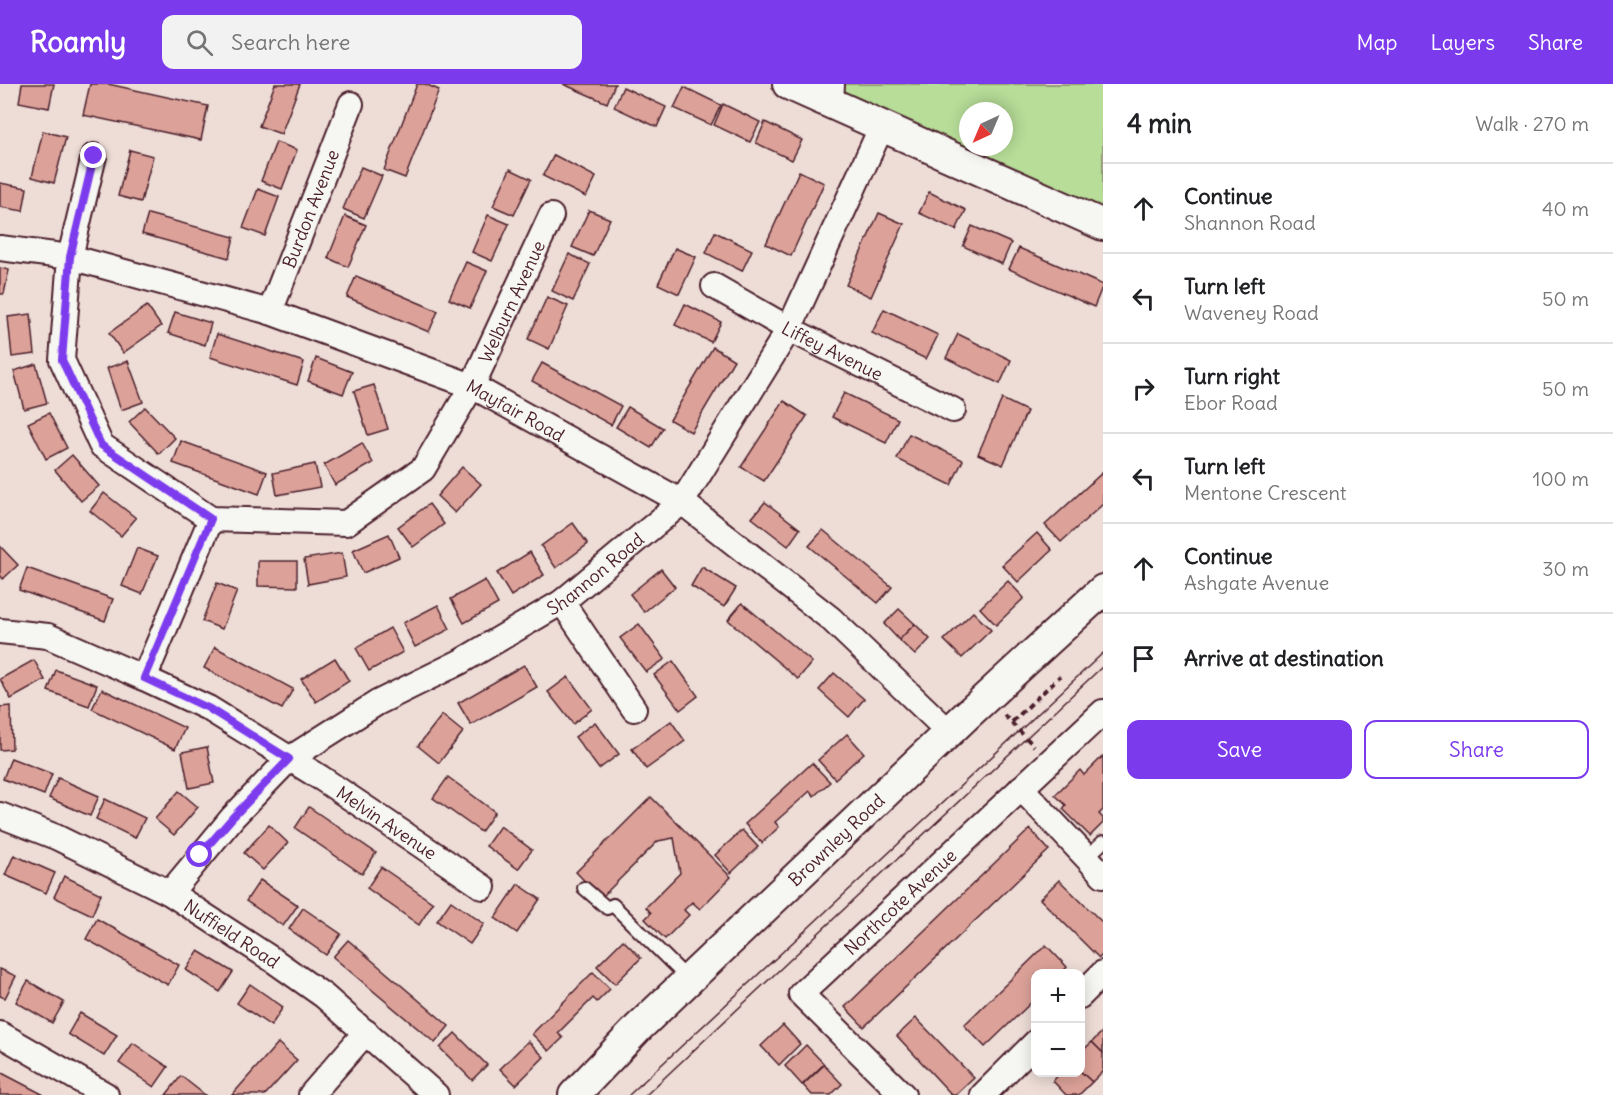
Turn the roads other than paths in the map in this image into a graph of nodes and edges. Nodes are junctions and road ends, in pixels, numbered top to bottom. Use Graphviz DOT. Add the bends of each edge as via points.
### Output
graph roads {
  1 [pos="788,84"];
  2 [pos="832,93"];
  3 [pos="351,104"];
  4 [pos="882,126"];
  5 [pos="94,156"];
  6 [pos="551,216"];
  7 [pos="1103,225"];
  8 [pos="0,248"];
  9 [pos="70,257"];
  10 [pos="714,286"];
  11 [pos="270,312"];
  12 [pos="789,329"];
  13 [pos="472,386"];
  14 [pos="953,410"];
  15 [pos="682,502"];
  16 [pos="211,519"];
  17 [pos="1103,590"];
  18 [pos="562,602"];
  19 [pos="0,631"];
  20 [pos="144,678"];
  21 [pos="634,709"];
  22 [pos="1103,712"];
  23 [pos="949,732"];
  24 [pos="289,759"];
  25 [pos="1021,788"];
  26 [pos="0,815"];
  27 [pos="1098,858"];
  28 [pos="483,887"];
  29 [pos="584,888"];
  30 [pos="170,893"];
  31 [pos="1103,973"];
  32 [pos="688,980"];
  33 [pos="1085,991"];
  34 [pos="366,1032"];
  35 [pos="0,1035"];
  36 [pos="1031,1046"];
  37 [pos="106,1095"];
  38 [pos="310,1095"];
  39 [pos="436,1095"];
  40 [pos="574,1095"];
  41 [pos="903,1095"];
  42 [pos="983,1095"];
  1 -- 2 [label="street"];
  2 -- 4 [label="street"];
  3 -- 11 [label="street, Burdon Avenue"];
  4 -- 7 [label="street"];
  4 -- 12 [label="street, Shannon Road"];
  5 -- 9 [label="street"];
  6 -- 13 [label="street, Welburn Avenue"];
  8 -- 9 [label="street, Mayfair Road"];
  9 -- 11 [label="street, Mayfair Road"];
  9 -- 16 [label="street" via="62,360 101,445"];
  10 -- 12 [label="street, Liffey Avenue"];
  11 -- 13 [label="street, Mayfair Road"];
  12 -- 14 [label="street, Liffey Avenue"];
  12 -- 15 [label="street, Shannon Road"];
  13 -- 15 [label="street, Mayfair Road"];
  13 -- 16 [label="street, Welburn Avenue" via="423,470 346,523"];
  15 -- 18 [label="street, Shannon Road"];
  15 -- 23 [label="street, Mayfair Road" via="831,620"];
  16 -- 20 [label="street"];
  17 -- 23 [label="street, Brownley Road"];
  18 -- 21 [label="street"];
  18 -- 24 [label="street, Shannon Road" via="460,662 377,704"];
  19 -- 20 [label="street, Melvin Avenue" via="48,636"];
  20 -- 24 [label="street, Melvin Avenue" via="208,708"];
  22 -- 25 [label="street, Northcote Avenue"];
  23 -- 32 [label="street, Brownley Road"];
  24 -- 28 [label="street, Melvin Avenue"];
  24 -- 30 [label="street, Shannon Road" via="233,817"];
  25 -- 27 [label="street"];
  25 -- 41 [label="street, Northcote Avenue" via="801,994"];
  26 -- 30 [label="street, Nuffield Road" via="56,837"];
  29 -- 32 [label="lane" via="607,908 613,905"];
  30 -- 34 [label="street, Nuffield Road" via="315,990"];
  31 -- 33 [label="street"];
  32 -- 40 [label="street, Brownley Road"];
  34 -- 38 [label="street"];
  34 -- 39 [label="street, Nuffield Road"];
  35 -- 37 [label="street"];
  36 -- 42 [label="street"];
}
